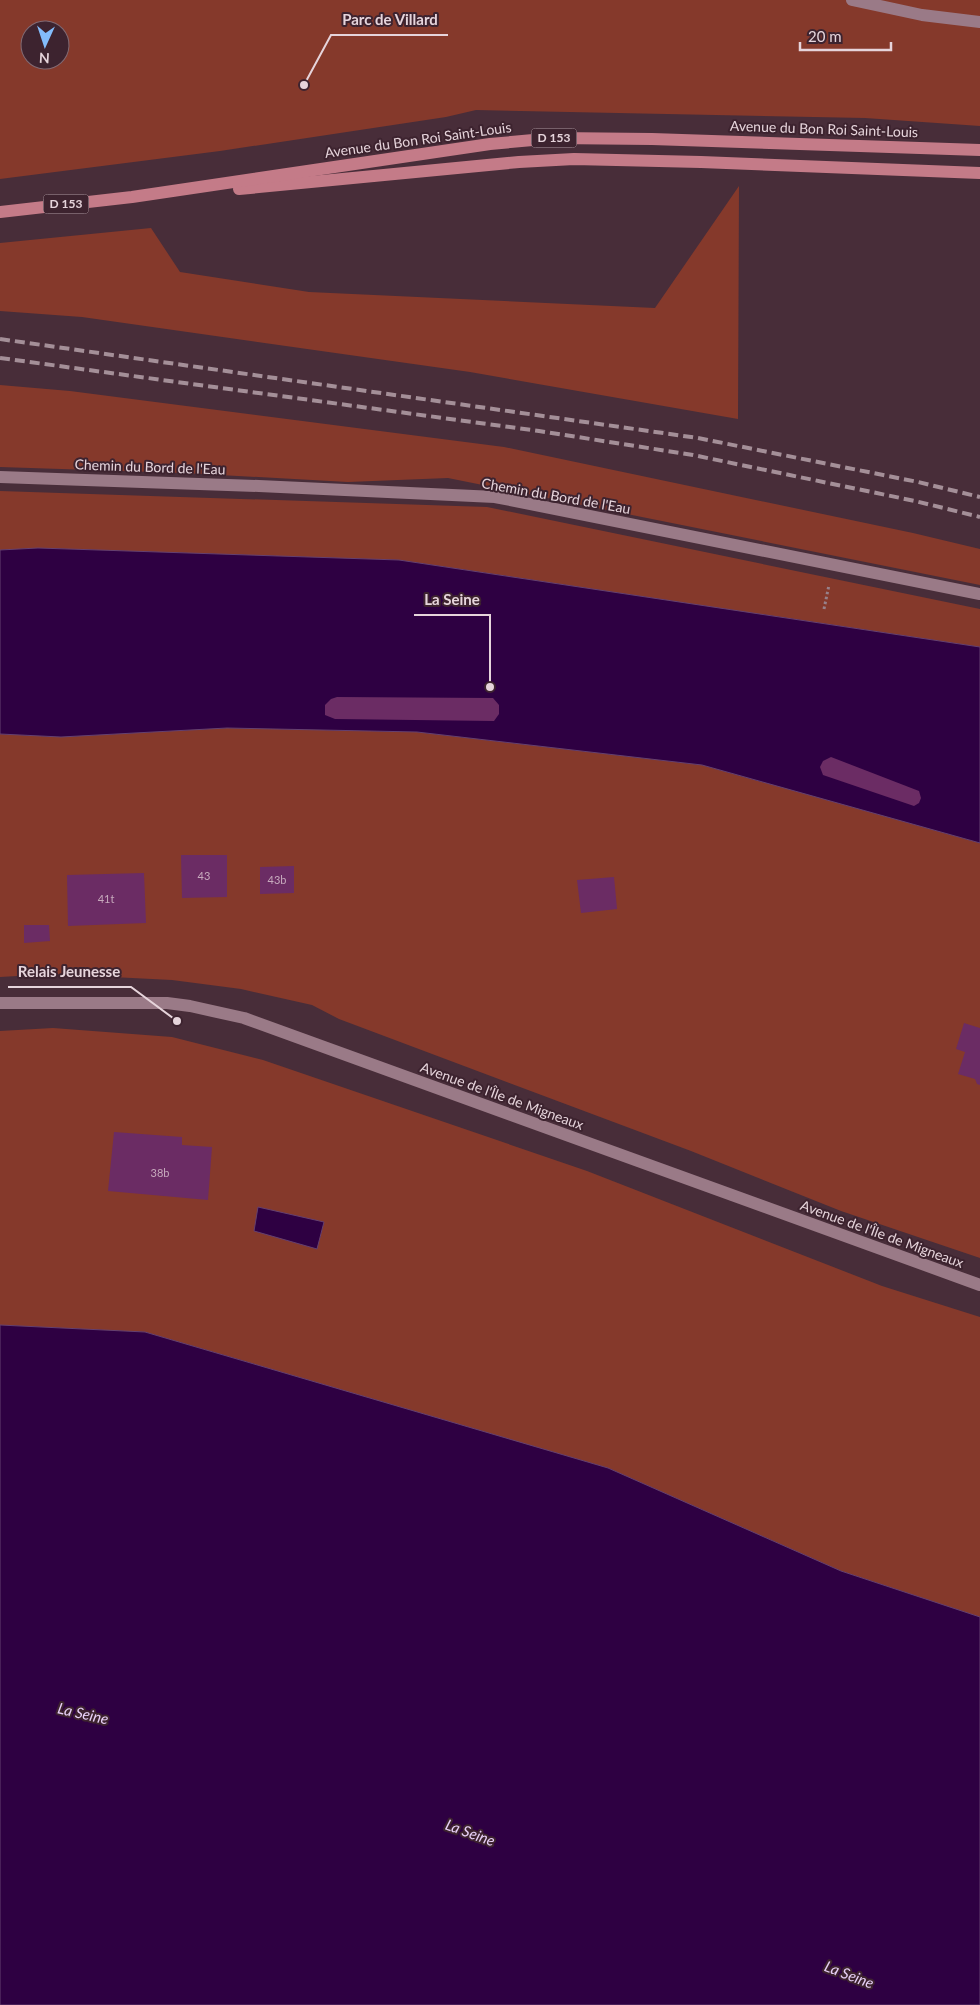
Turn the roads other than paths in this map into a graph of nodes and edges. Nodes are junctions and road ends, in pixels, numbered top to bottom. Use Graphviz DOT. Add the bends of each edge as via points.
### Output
graph roads {
  1 [pos="852,0"];
  2 [pos="980,22"];
  3 [pos="980,150"];
  4 [pos="980,173"];
  5 [pos="132,197"];
  6 [pos="0,212"];
  7 [pos="0,477"];
  8 [pos="980,594"];
  9 [pos="0,1003"];
  10 [pos="980,1285"];
  1 -- 2 [label="street" via="922,15"];
  3 -- 5 [label="main road, Avenue du Bon Roi Saint-Louis / D 153" via="555,138 490,144"];
  4 -- 5 [label="main road, Avenue du Bon Roi Saint-Louis / D 153" via="565,160"];
  5 -- 6 [label="main road, Avenue du Bon Roi Saint-Louis / D 153"];
  7 -- 8 [label="street, Chemin du Bord de l'Eau" via="495,497"];
  9 -- 10 [label="street, Avenue de l'Île de Migneaux" via="159,1003 244,1018"];
}
